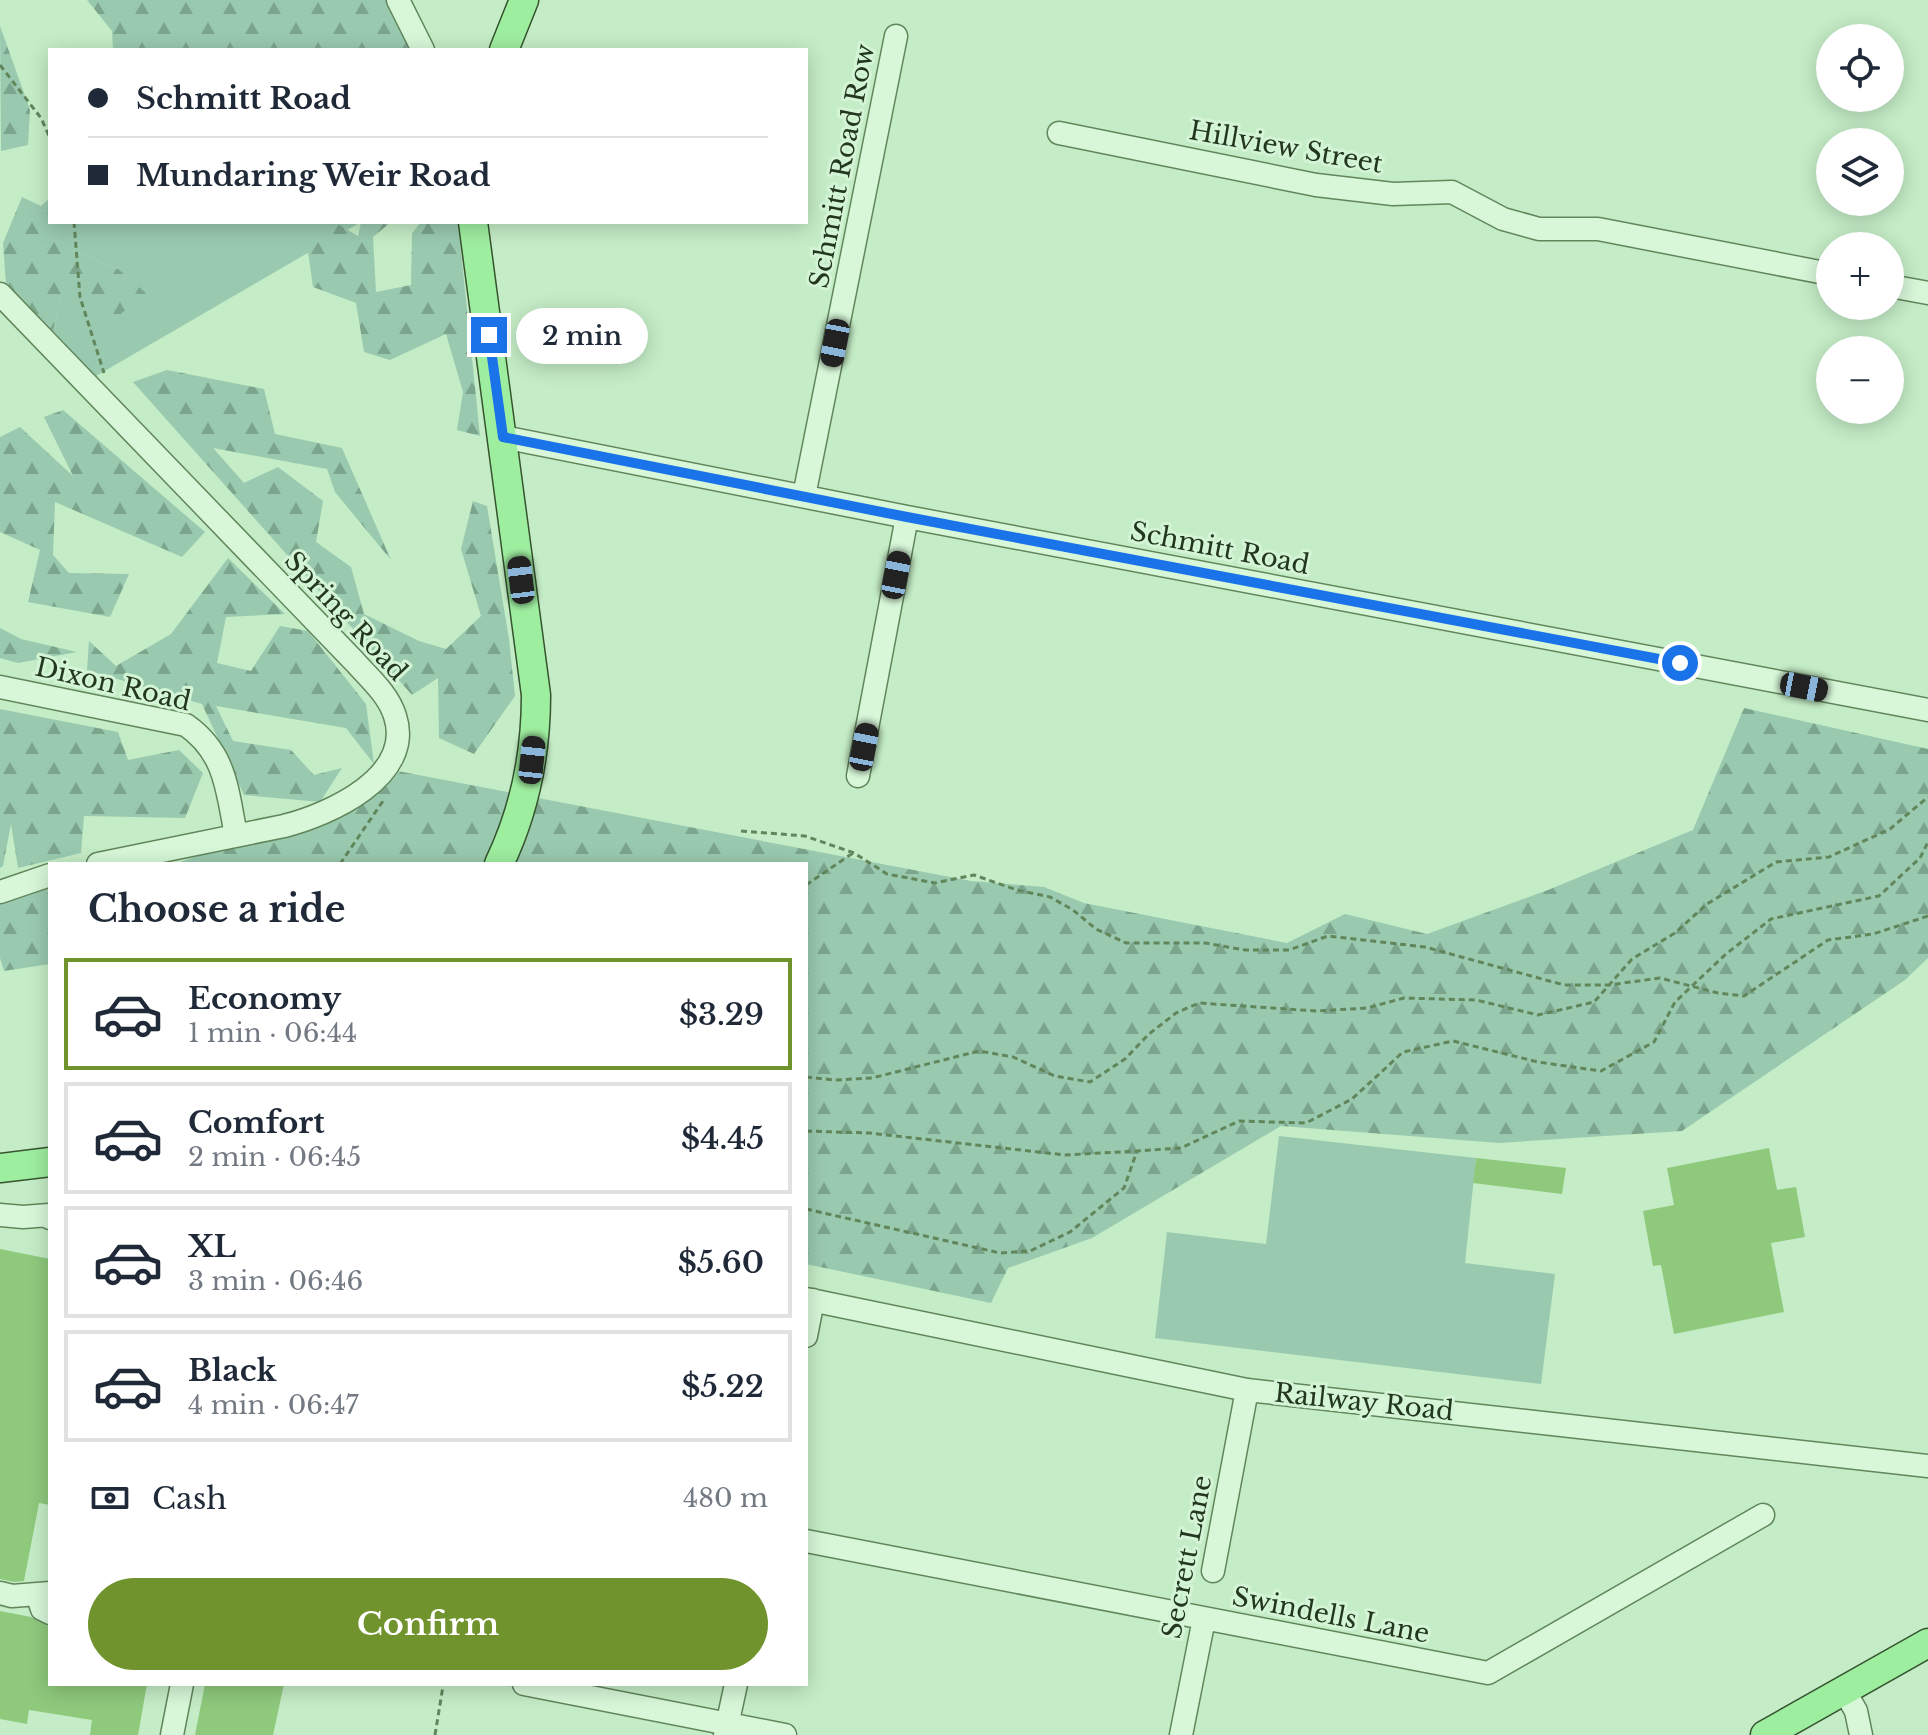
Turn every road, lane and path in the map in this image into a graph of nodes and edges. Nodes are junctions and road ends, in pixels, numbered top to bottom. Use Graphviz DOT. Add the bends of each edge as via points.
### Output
graph roads {
  1 [pos="398,0"];
  2 [pos="524,0"];
  3 [pos="896,36"];
  4 [pos="422,48"];
  5 [pos="505,48"];
  6 [pos="0,65"];
  7 [pos="1059,133"];
  8 [pos="48,134"];
  9 [pos="473,224"];
  10 [pos="1816,271"];
  11 [pos="1904,289"];
  12 [pos="1928,293"];
  13 [pos="0,294"];
  14 [pos="503,437"];
  15 [pos="804,496"];
  16 [pos="907,517"];
  17 [pos="0,687"];
  18 [pos="1928,710"];
  19 [pos="858,776"];
  20 [pos="1928,797"];
  21 [pos="741,831"];
  22 [pos="236,835"];
  23 [pos="1928,842"];
  24 [pos="854,853"];
  25 [pos="108,862"];
  26 [pos="500,862"];
  27 [pos="48,876"];
  28 [pos="808,884"];
  29 [pos="0,892"];
  30 [pos="1928,916"];
  31 [pos="1609,985"];
  32 [pos="1692,987"];
  33 [pos="808,1077"];
  34 [pos="808,1131"];
  35 [pos="1137,1151"];
  36 [pos="48,1162"];
  37 [pos="0,1168"];
  38 [pos="808,1209"];
  39 [pos="0,1215"];
  40 [pos="48,1216"];
  41 [pos="809,1299"];
  42 [pos="1247,1390"];
  43 [pos="1928,1466"];
  44 [pos="1763,1515"];
  45 [pos="808,1541"];
  46 [pos="1213,1571"];
  47 [pos="6,1594"];
  48 [pos="46,1600"];
  49 [pos="1204,1619"];
  50 [pos="1928,1643"];
  51 [pos="169,1686"];
  52 [pos="182,1686"];
  53 [pos="443,1686"];
  54 [pos="533,1686"];
  55 [pos="736,1686"];
  56 [pos="1844,1690"];
  57 [pos="726,1729"];
  58 [pos="159,1735"];
  59 [pos="172,1735"];
  60 [pos="435,1735"];
  61 [pos="785,1735"];
  62 [pos="1181,1735"];
  63 [pos="1765,1735"];
  64 [pos="1861,1735"];
  1 -- 4 [label="street"];
  2 -- 5 [label="main road"];
  3 -- 15 [label="street, Schmitt Road Row"];
  6 -- 8 [label="path"];
  7 -- 10 [label="street, Hillview Street" via="1316,185 1393,194 1452,192 1503,219 1539,229 1598,229"];
  9 -- 14 [label="main road"];
  11 -- 12 [label="street"];
  13 -- 22 [label="street, Spring Road" via="355,662 386,696 396,718 394,749 368,786 313,818"];
  14 -- 15 [label="street, Schmitt Road"];
  14 -- 26 [label="main road" via="536,728 527,787"];
  15 -- 16 [label="street, Schmitt Road"];
  16 -- 18 [label="street, Schmitt Road"];
  16 -- 19 [label="street"];
  17 -- 22 [label="street, Dixon Road" via="186,725 214,751 225,775"];
  20 -- 31 [label="path" via="1890,829 1829,857 1776,862 1632,959"];
  21 -- 24 [label="path" via="805,836"];
  22 -- 25 [label="street, Spring Road"];
  23 -- 32 [label="path" via="1920,858 1879,896 1771,919"];
  24 -- 28 [label="path"];
  24 -- 31 [label="path" via="887,874 935,883 974,875 1050,897 1126,943 1289,950 1328,936 1425,947 1564,985"];
  27 -- 29 [label="street"];
  30 -- 32 [label="path" via="1873,934 1828,940 1744,996"];
  31 -- 32 [label="path" via="1660,978"];
  31 -- 33 [label="path" via="1594,1002 1538,1015 1476,1000 1404,998 1367,1008 1316,1011 1199,1003 1176,1013 1090,1082 979,1051 872,1078"];
  32 -- 35 [label="path" via="1675,1002 1654,1042 1601,1071 1453,1041 1403,1052 1352,1099 1306,1123 1239,1121 1181,1148"];
  34 -- 35 [label="path" via="1065,1155"];
  35 -- 38 [label="path" via="1124,1188 1070,1232 1030,1251 1000,1253"];
  36 -- 37 [label="main road"];
  39 -- 40 [label="street"];
  41 -- 42 [label="street, Railway Road"];
  42 -- 43 [label="street, Railway Road"];
  42 -- 46 [label="street, Secrett Lane"];
  44 -- 49 [label="street, Swindells Lane" via="1488,1673"];
  45 -- 49 [label="street, Swindells Lane"];
  47 -- 48 [label="street"];
  49 -- 62 [label="street, Secrett Lane"];
  50 -- 56 [label="main road"];
  51 -- 58 [label="street"];
  52 -- 59 [label="street"];
  53 -- 60 [label="path"];
  54 -- 57 [label="street"];
  55 -- 57 [label="street"];
  56 -- 63 [label="main road"];
  56 -- 64 [label="street"];
  57 -- 61 [label="street"];
}
